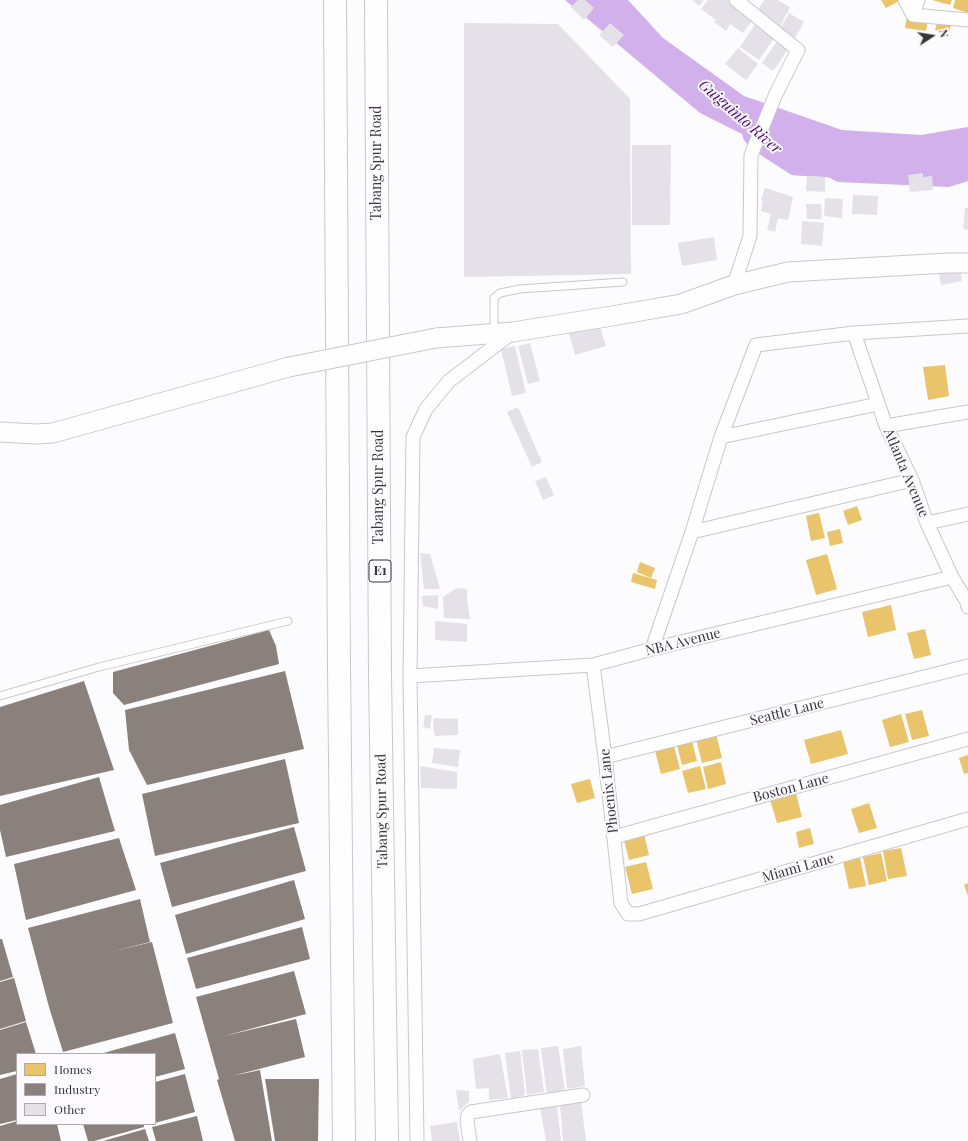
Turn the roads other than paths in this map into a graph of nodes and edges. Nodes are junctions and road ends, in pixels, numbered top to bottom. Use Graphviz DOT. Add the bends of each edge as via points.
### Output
graph roads {
  1 [pos="335,0"];
  2 [pos="376,0"];
  3 [pos="736,0"];
  4 [pos="905,0"];
  5 [pos="918,0"];
  6 [pos="913,15"];
  7 [pos="968,20"];
  8 [pos="968,263"];
  9 [pos="623,282"];
  10 [pos="734,284"];
  11 [pos="968,326"];
  12 [pos="513,332"];
  13 [pos="854,333"];
  14 [pos="494,334"];
  15 [pos="878,404"];
  16 [pos="968,412"];
  17 [pos="886,426"];
  18 [pos="0,432"];
  19 [pos="721,437"];
  20 [pos="912,480"];
  21 [pos="968,514"];
  22 [pos="927,523"];
  23 [pos="692,532"];
  24 [pos="952,578"];
  25 [pos="968,604"];
  26 [pos="288,621"];
  27 [pos="652,649"];
  28 [pos="593,666"];
  29 [pos="968,666"];
  30 [pos="410,676"];
  31 [pos="0,696"];
  32 [pos="968,738"];
  33 [pos="605,757"];
  34 [pos="968,819"];
  35 [pos="614,837"];
  36 [pos="628,914"];
  37 [pos="583,1094"];
  38 [pos="344,1141"];
  39 [pos="387,1141"];
  40 [pos="417,1141"];
  41 [pos="470,1141"];
  1 -- 38 [label="highway"];
  2 -- 39 [label="highway, Tabang Spur Road / E1" via="380,675"];
  3 -- 10 [label="street" via="798,50 775,96 751,155 750,236"];
  4 -- 6 [label="street"];
  5 -- 6 [label="street"];
  6 -- 7 [label="street"];
  8 -- 10 [label="street" via="788,272"];
  9 -- 14 [label="lane" via="520,289 500,293 494,298"];
  10 -- 12 [label="street" via="681,304"];
  11 -- 13 [label="street"];
  12 -- 14 [label="street"];
  12 -- 30 [label="street" via="449,381 426,409 413,437"];
  13 -- 15 [label="street, Atlanta Avenue"];
  13 -- 19 [label="street" via="756,345"];
  14 -- 18 [label="street, bridge" via="436,338 289,367 53,433"];
  15 -- 17 [label="street, Atlanta Avenue"];
  15 -- 19 [label="street"];
  16 -- 17 [label="street"];
  17 -- 20 [label="street, Atlanta Avenue"];
  19 -- 23 [label="street"];
  20 -- 22 [label="street, Atlanta Avenue"];
  20 -- 23 [label="street"];
  21 -- 22 [label="street"];
  22 -- 24 [label="street, Atlanta Avenue"];
  23 -- 27 [label="street"];
  24 -- 25 [label="street, Atlanta Avenue"];
  24 -- 27 [label="street, NBA Avenue"];
  26 -- 31 [label="lane" via="99,667"];
  27 -- 28 [label="street, NBA Avenue"];
  28 -- 30 [label="street, NBA Avenue"];
  28 -- 33 [label="street, Phoenix Lane"];
  29 -- 33 [label="street, Seattle Lane"];
  30 -- 40 [label="street"];
  32 -- 35 [label="street, Boston Lane"];
  33 -- 35 [label="street, Phoenix Lane"];
  34 -- 36 [label="street, Miami Lane" via="639,914"];
  35 -- 36 [label="street, Phoenix Lane" via="621,904"];
  37 -- 41 [label="street" via="471,1112 468,1115"];
}
